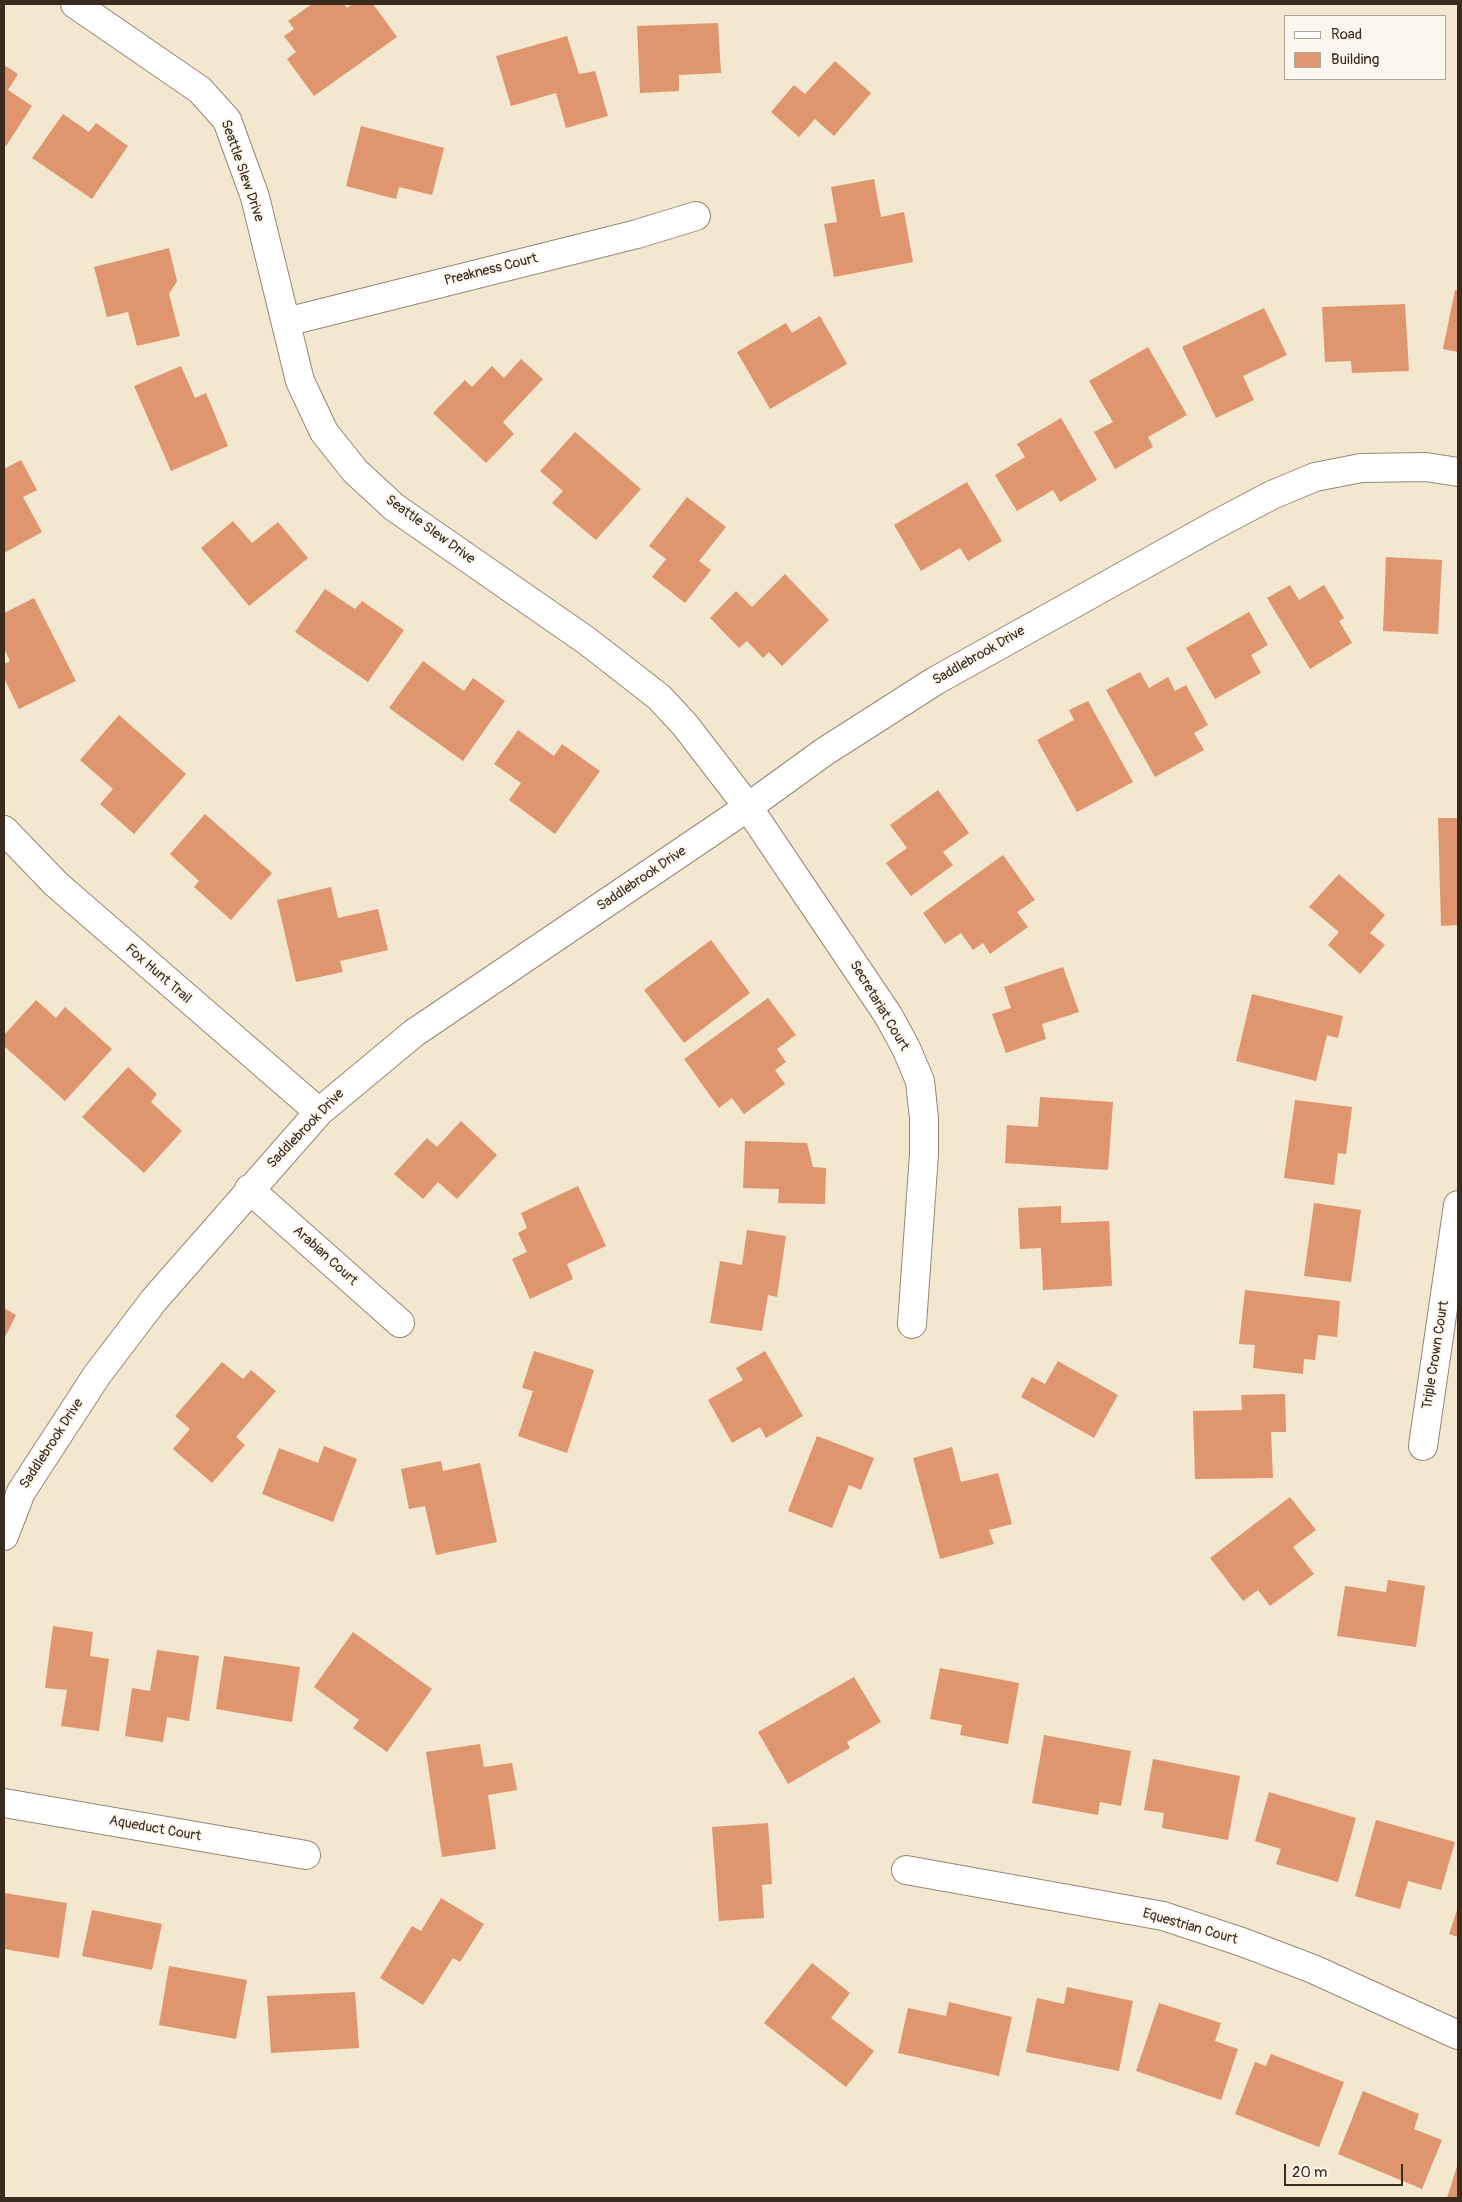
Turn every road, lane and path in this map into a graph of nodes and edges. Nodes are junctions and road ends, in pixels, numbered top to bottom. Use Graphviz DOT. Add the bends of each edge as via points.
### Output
graph roads {
  1 [pos="75,4"];
  2 [pos="696,216"];
  3 [pos="286,322"];
  4 [pos="1458,472"];
  5 [pos="748,808"];
  6 [pos="4,830"];
  7 [pos="319,1112"];
  8 [pos="249,1189"];
  9 [pos="1458,1205"];
  10 [pos="1456,1243"];
  11 [pos="400,1323"];
  12 [pos="912,1324"];
  13 [pos="1423,1446"];
  14 [pos="12,1487"];
  15 [pos="4,1536"];
  16 [pos="4,1803"];
  17 [pos="306,1856"];
  18 [pos="906,1870"];
  19 [pos="1458,2035"];
  1 -- 3 [label="street, Seattle Slew Drive" via="200,90 227,120 254,197"];
  2 -- 3 [label="street, Preakness Court" via="637,234"];
  3 -- 5 [label="street, Seattle Slew Drive" via="300,381 324,432 355,471 394,507 587,640 659,697 685,725"];
  4 -- 5 [label="street, Saddlebrook Drive" via="1426,467 1361,468 1315,477 1272,495 935,680 824,752"];
  5 -- 7 [label="street, Saddlebrook Drive" via="414,1033"];
  5 -- 12 [label="street, Secretariat Court" via="888,1015 920,1081 924,1154"];
  6 -- 7 [label="street, Fox Hunt Trail" via="56,884"];
  7 -- 8 [label="street, Saddlebrook Drive"];
  8 -- 11 [label="street, Arabian Court"];
  8 -- 14 [label="street, Saddlebrook Drive" via="154,1300"];
  9 -- 10 [label="street, Triple Crown Court"];
  10 -- 13 [label="street, Triple Crown Court"];
  14 -- 15 [label="street, Saddlebrook Drive"];
  16 -- 17 [label="street, Aqueduct Court"];
  18 -- 19 [label="street, Equestrian Court" via="1163,1916 1313,1969"];
}
